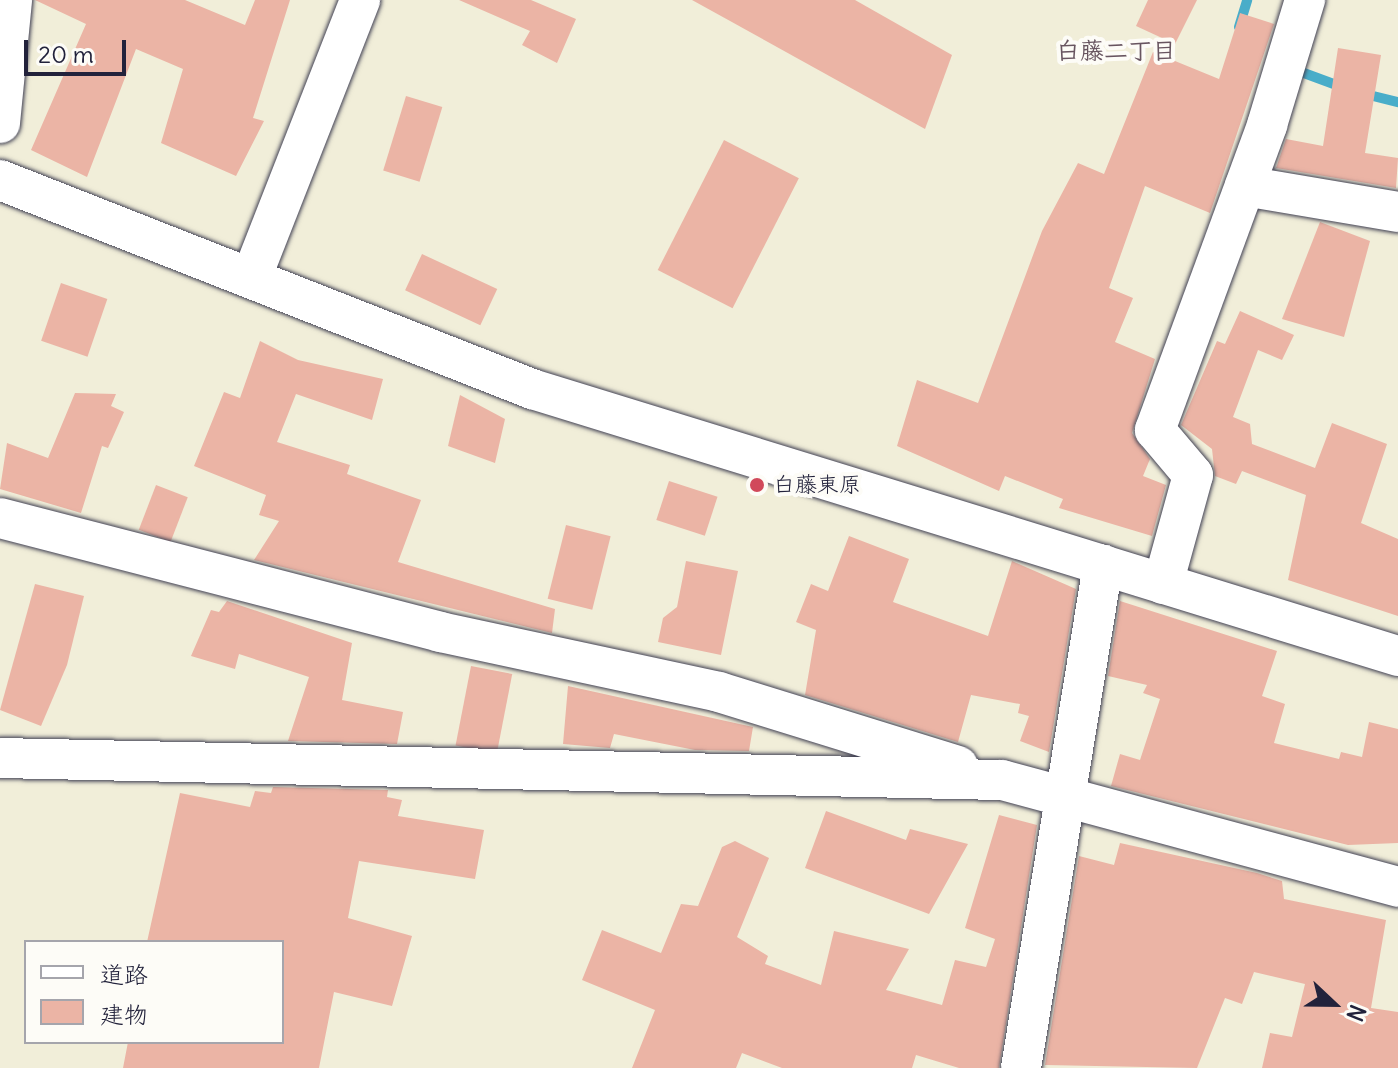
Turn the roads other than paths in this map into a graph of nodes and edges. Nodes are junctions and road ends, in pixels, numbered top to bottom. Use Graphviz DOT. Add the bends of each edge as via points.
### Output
graph roads {
  1 [pos="12,0"];
  2 [pos="360,0"];
  3 [pos="1305,0"];
  4 [pos="0,123"];
  5 [pos="0,180"];
  6 [pos="1245,186"];
  7 [pos="1398,212"];
  8 [pos="252,276"];
  9 [pos="0,518"];
  10 [pos="1103,565"];
  11 [pos="1163,584"];
  12 [pos="1398,656"];
  13 [pos="0,758"];
  14 [pos="996,779"];
  15 [pos="1069,792"];
  16 [pos="1398,887"];
  17 [pos="1021,1068"];
  1 -- 4 [label="street"];
  2 -- 8 [label="street"];
  3 -- 6 [label="street"];
  5 -- 8 [label="street"];
  6 -- 7 [label="street"];
  6 -- 11 [label="street" via="1155,430 1193,475"];
  8 -- 10 [label="street" via="532,389"];
  9 -- 14 [label="street" via="426,628 719,692"];
  10 -- 11 [label="street"];
  10 -- 15 [label="street"];
  11 -- 12 [label="street"];
  13 -- 14 [label="street"];
  14 -- 15 [label="street"];
  15 -- 16 [label="street"];
  15 -- 17 [label="street"];
}
